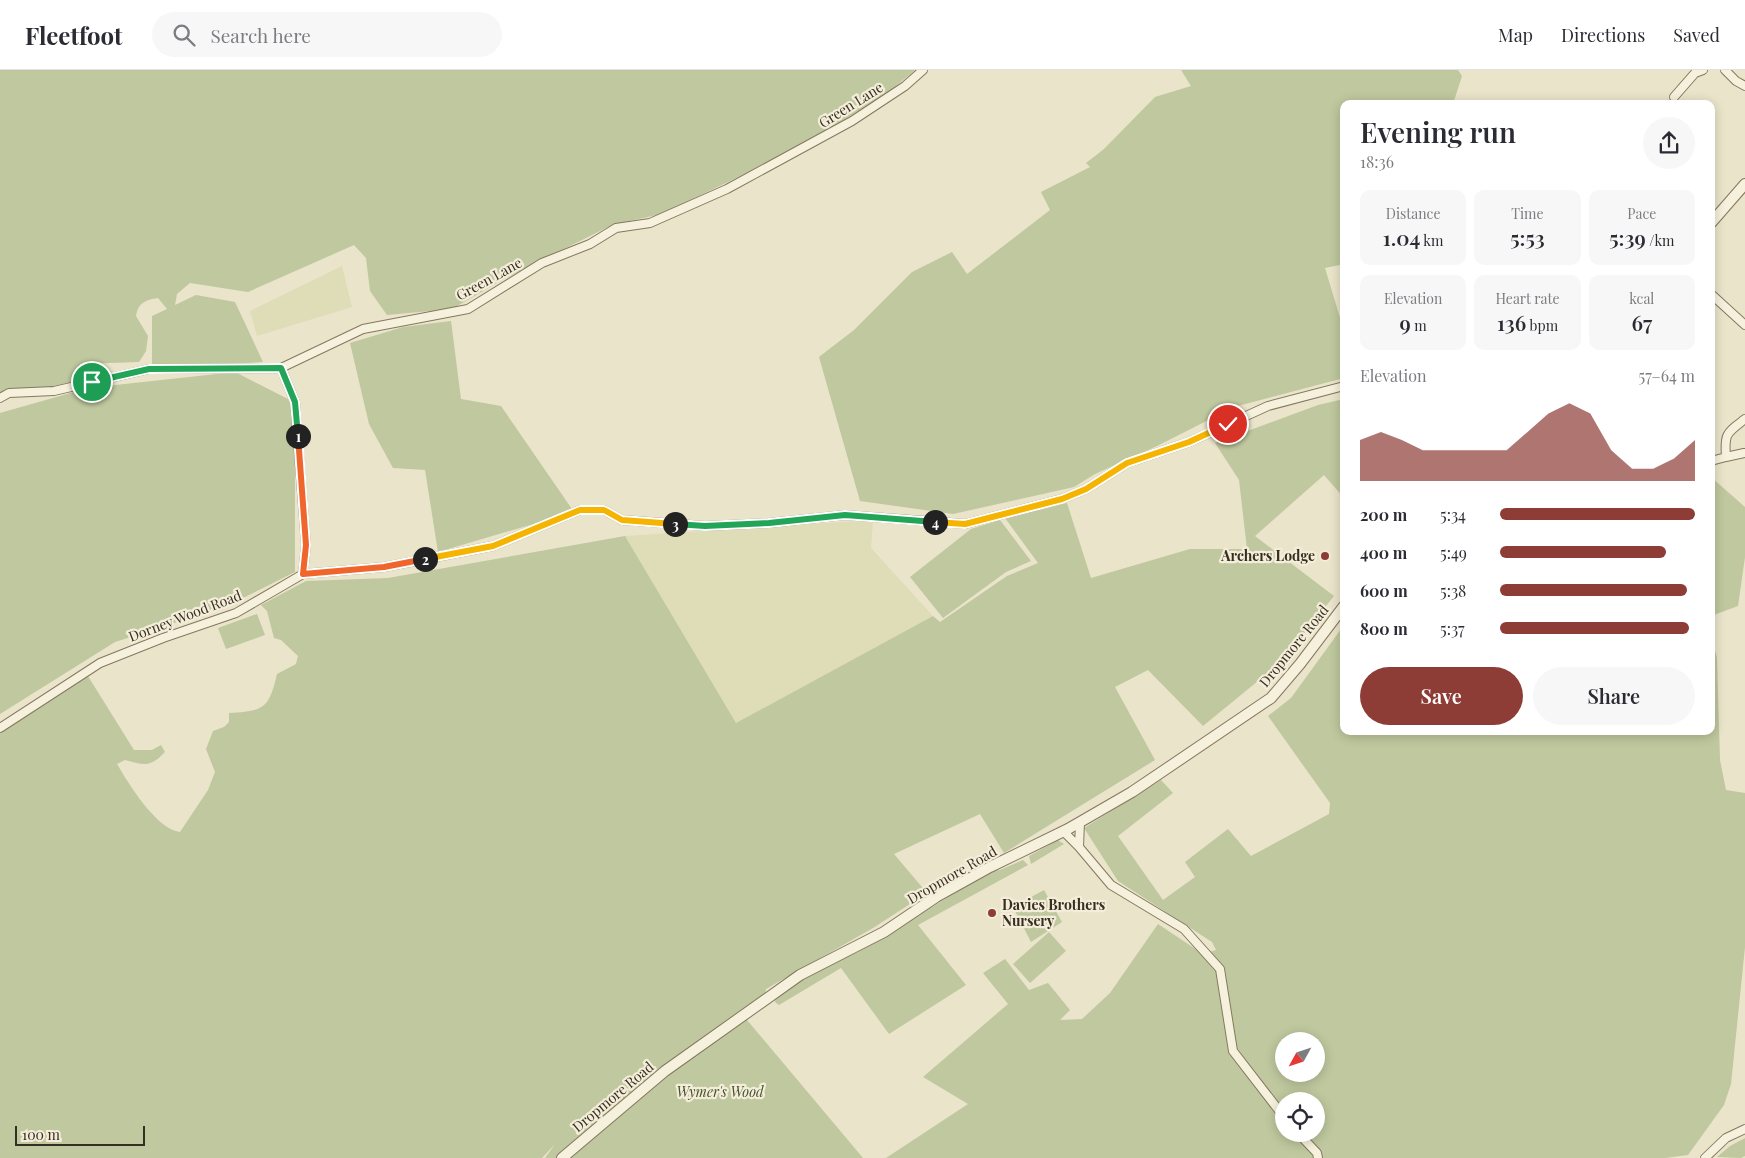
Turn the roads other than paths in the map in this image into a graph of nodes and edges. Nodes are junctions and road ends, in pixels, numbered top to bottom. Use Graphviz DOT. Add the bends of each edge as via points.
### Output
graph roads {
  1 [pos="923,70"];
  2 [pos="1703,70"];
  3 [pos="1725,70"];
  4 [pos="1745,86"];
  5 [pos="1674,97"];
  6 [pos="1745,184"];
  7 [pos="1715,218"];
  8 [pos="1715,298"];
  9 [pos="1745,325"];
  10 [pos="281,368"];
  11 [pos="1340,387"];
  12 [pos="0,398"];
  13 [pos="1745,419"];
  14 [pos="1744,453"];
  15 [pos="1726,457"];
  16 [pos="1715,461"];
  17 [pos="303,574"];
  18 [pos="1340,611"];
  19 [pos="0,728"];
  20 [pos="1080,822"];
  21 [pos="1063,831"];
  22 [pos="1080,847"];
  23 [pos="1275,1105"];
  24 [pos="1745,1129"];
  25 [pos="1307,1142"];
  26 [pos="562,1158"];
  27 [pos="1318,1158"];
  28 [pos="1705,1158"];
  1 -- 10 [label="street, Green Lane" via="852,121 727,190 650,223 616,228 590,244 542,263 468,309 363,329"];
  2 -- 5 [label="street" via="1695,73"];
  3 -- 4 [label="street"];
  6 -- 7 [label="street"];
  8 -- 9 [label="street"];
  10 -- 12 [label="street, Green Lane" via="149,369 54,391 9,393"];
  10 -- 17 [label="street" via="295,402 306,545"];
  11 -- 17 [label="street, Dorney Wood Road" via="1268,406 1189,442 1127,463 1086,489 1062,499 965,524 845,515 705,526 622,520 604,510 580,510 493,546 384,567"];
  13 -- 15 [label="street" via="1727,433 1724,439"];
  14 -- 15 [label="street"];
  15 -- 16 [label="street"];
  17 -- 19 [label="street, Dorney Wood Road" via="236,613 100,663"];
  18 -- 20 [label="street, Dropmore Road" via="1272,698 1132,792"];
  20 -- 21 [label="street, Dropmore Road"];
  20 -- 22 [label="street"];
  21 -- 22 [label="street"];
  21 -- 26 [label="street, Dropmore Road" via="990,867 936,897 884,932 800,975 665,1071"];
  22 -- 23 [label="street" via="1111,885 1184,929 1220,968 1233,1051"];
  24 -- 28 [label="street" via="1726,1138"];
  25 -- 27 [label="street"];
}
